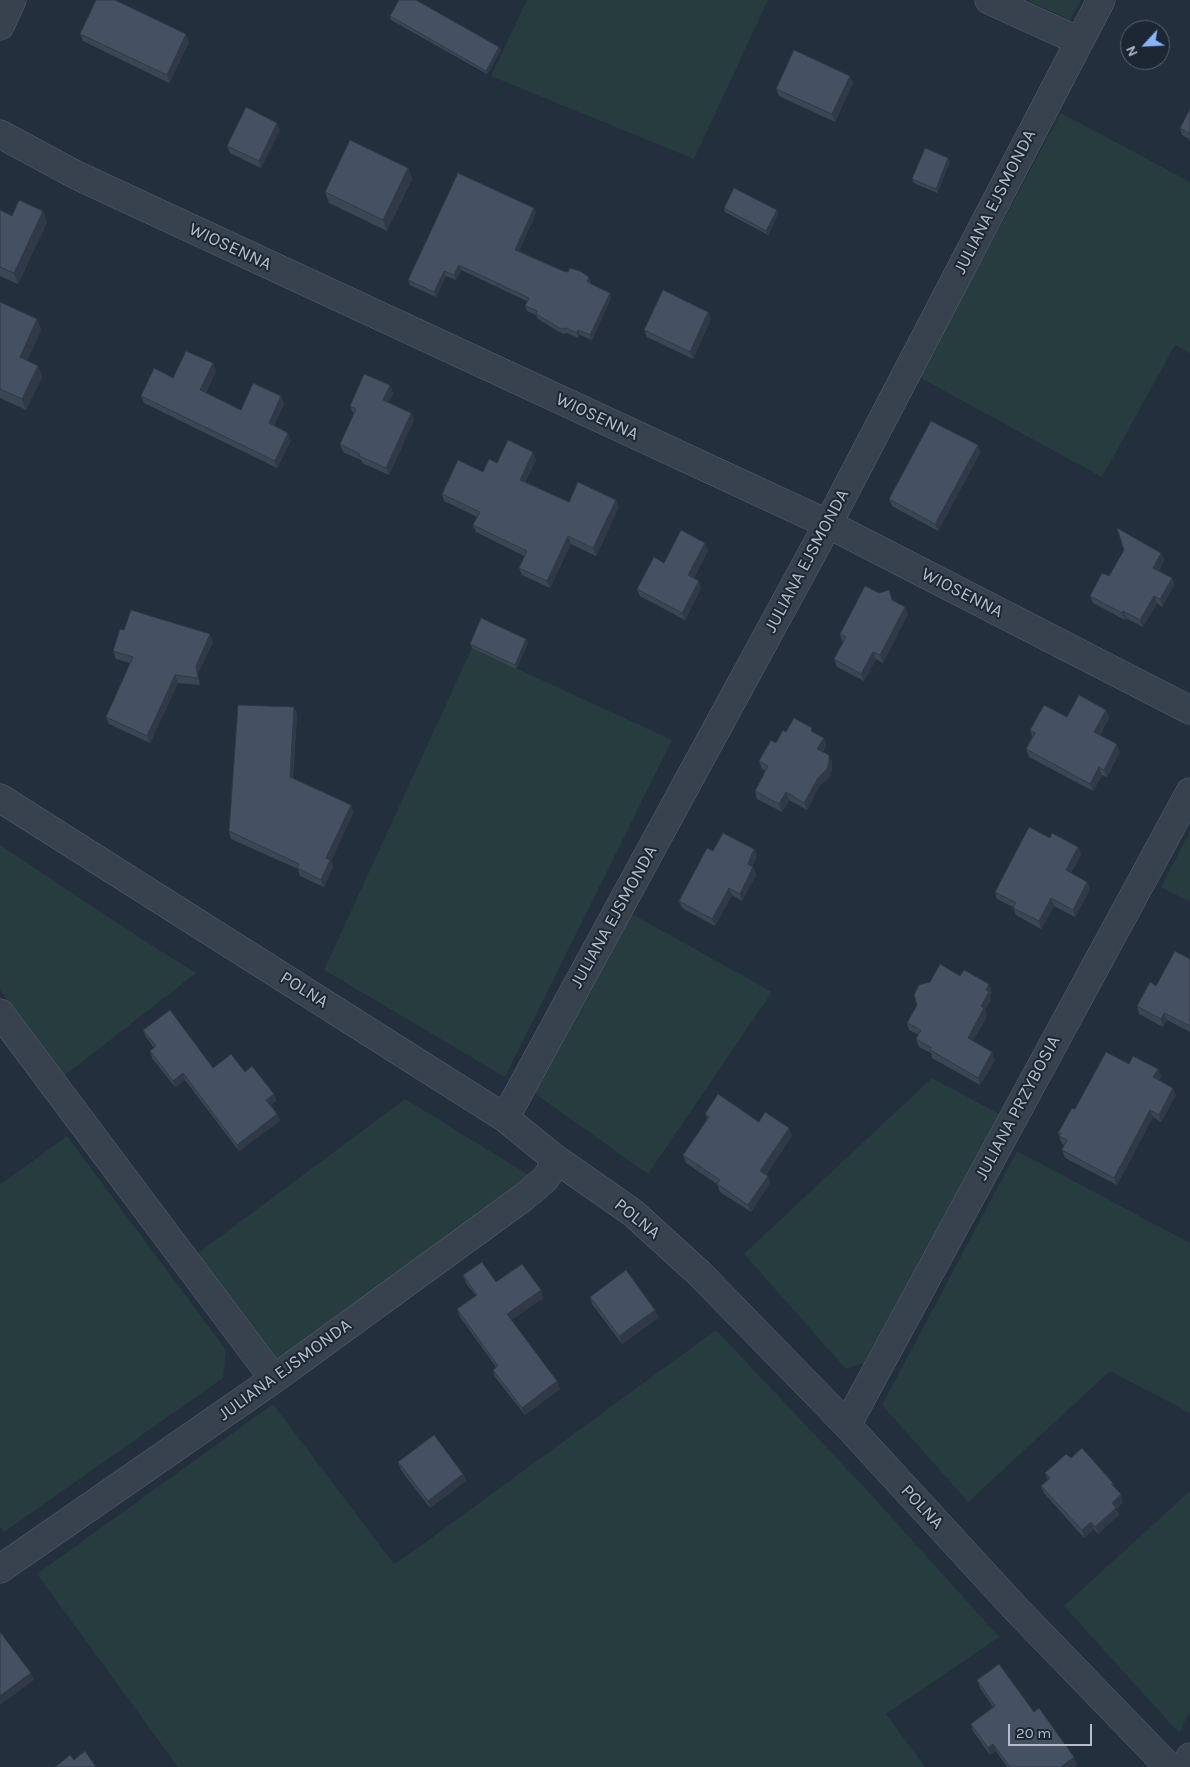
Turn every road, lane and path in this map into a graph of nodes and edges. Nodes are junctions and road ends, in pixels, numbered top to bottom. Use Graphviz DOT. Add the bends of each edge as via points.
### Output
graph roads {
  1 [pos="12,0"];
  2 [pos="989,0"];
  3 [pos="1101,0"];
  4 [pos="0,26"];
  5 [pos="1079,41"];
  6 [pos="0,134"];
  7 [pos="828,524"];
  8 [pos="1190,710"];
  9 [pos="1190,792"];
  10 [pos="0,798"];
  11 [pos="0,1013"];
  12 [pos="505,1118"];
  13 [pos="553,1157"];
  14 [pos="274,1379"];
  15 [pos="847,1425"];
  16 [pos="0,1569"];
  17 [pos="1190,1757"];
  18 [pos="1169,1767"];
  19 [pos="1184,1767"];
  1 -- 4 [label="street"];
  2 -- 5 [label="street"];
  3 -- 5 [label="street, JULIANA EJSMONDA"];
  5 -- 7 [label="street, JULIANA EJSMONDA"];
  6 -- 7 [label="street, WIOSENNA" via="76,175"];
  7 -- 8 [label="street, WIOSENNA"];
  7 -- 12 [label="street, JULIANA EJSMONDA"];
  9 -- 15 [label="street, JULIANA PRZYBOSIA"];
  10 -- 12 [label="street, POLNA"];
  11 -- 14 [label="street"];
  12 -- 13 [label="street, POLNA"];
  13 -- 14 [label="street, JULIANA EJSMONDA" via="551,1170 545,1179 524,1197"];
  13 -- 15 [label="street, POLNA" via="633,1213 700,1274"];
  14 -- 16 [label="street, JULIANA EJSMONDA"];
  15 -- 18 [label="street, POLNA" via="1017,1610"];
  17 -- 19 [label="street"];
}
